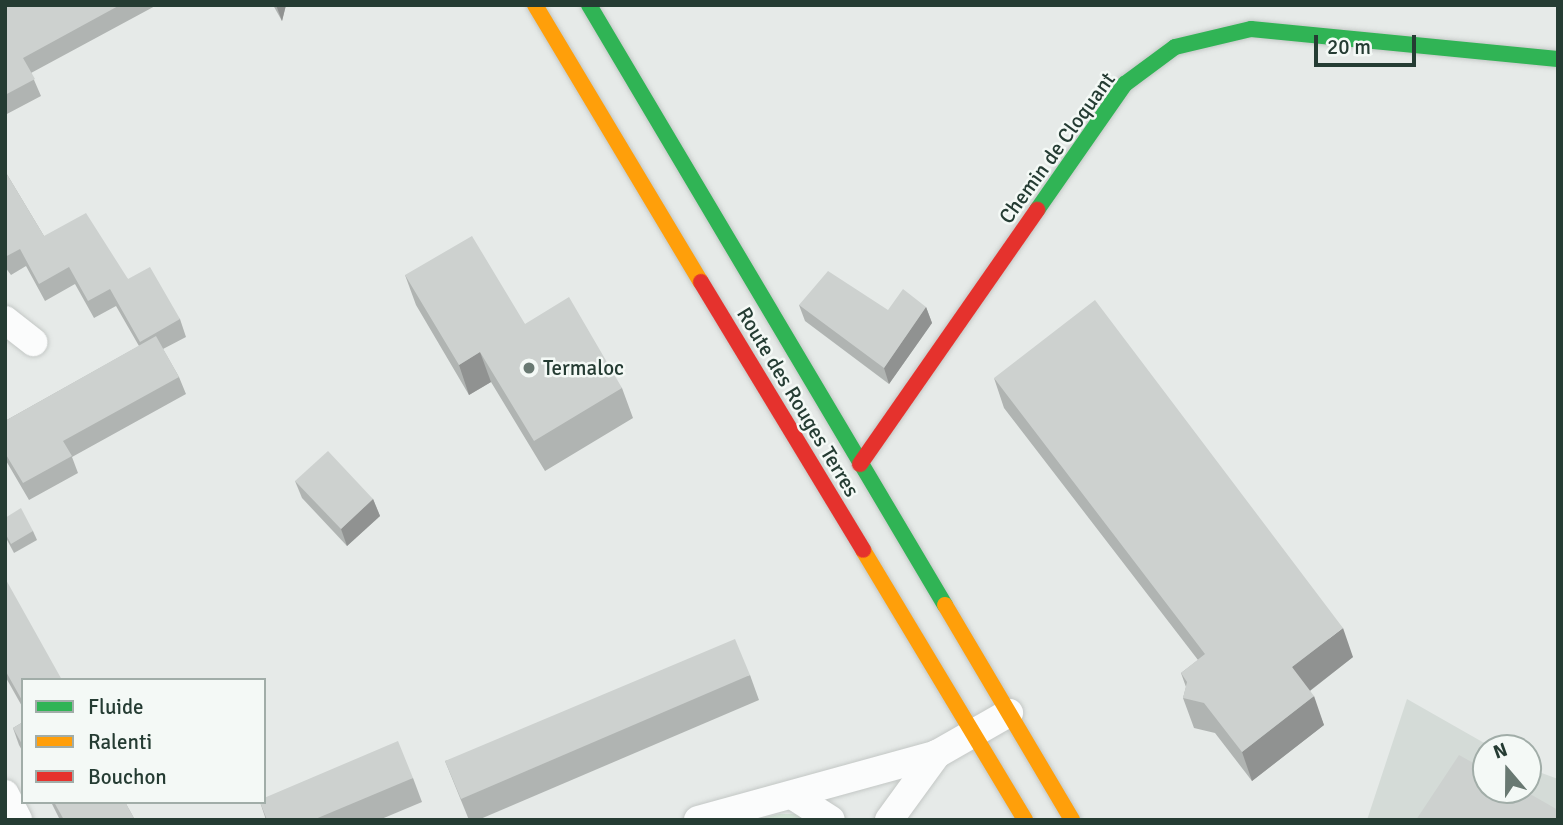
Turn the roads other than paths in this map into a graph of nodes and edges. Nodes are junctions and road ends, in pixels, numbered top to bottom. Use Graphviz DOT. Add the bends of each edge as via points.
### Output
graph roads {
  1 [pos="535,5"];
  2 [pos="589,5"];
  3 [pos="1558,59"];
  4 [pos="5,320"];
  5 [pos="33,342"];
  6 [pos="860,464"];
  7 [pos="1009,713"];
  8 [pos="974,734"];
  9 [pos="937,754"];
  10 [pos="5,794"];
  11 [pos="792,795"];
  12 [pos="18,820"];
  13 [pos="698,820"];
  14 [pos="831,820"];
  15 [pos="889,820"];
  16 [pos="1025,820"];
  17 [pos="1072,820"];
  1 -- 8 [label="main road, Route des Rouges Terres"];
  2 -- 6 [label="main road, Route des Rouges Terres"];
  3 -- 6 [label="main road, Chemin de Cloquant" via="1251,29 1175,47 1125,84"];
  4 -- 5 [label="street"];
  6 -- 7 [label="main road, Route des Rouges Terres"];
  7 -- 8 [label="street"];
  7 -- 17 [label="main road, Route des Rouges Terres"];
  8 -- 9 [label="street"];
  8 -- 16 [label="main road, Route des Rouges Terres"];
  9 -- 11 [label="street"];
  9 -- 15 [label="street"];
  10 -- 12 [label="street"];
  11 -- 13 [label="street"];
  11 -- 14 [label="street"];
}
